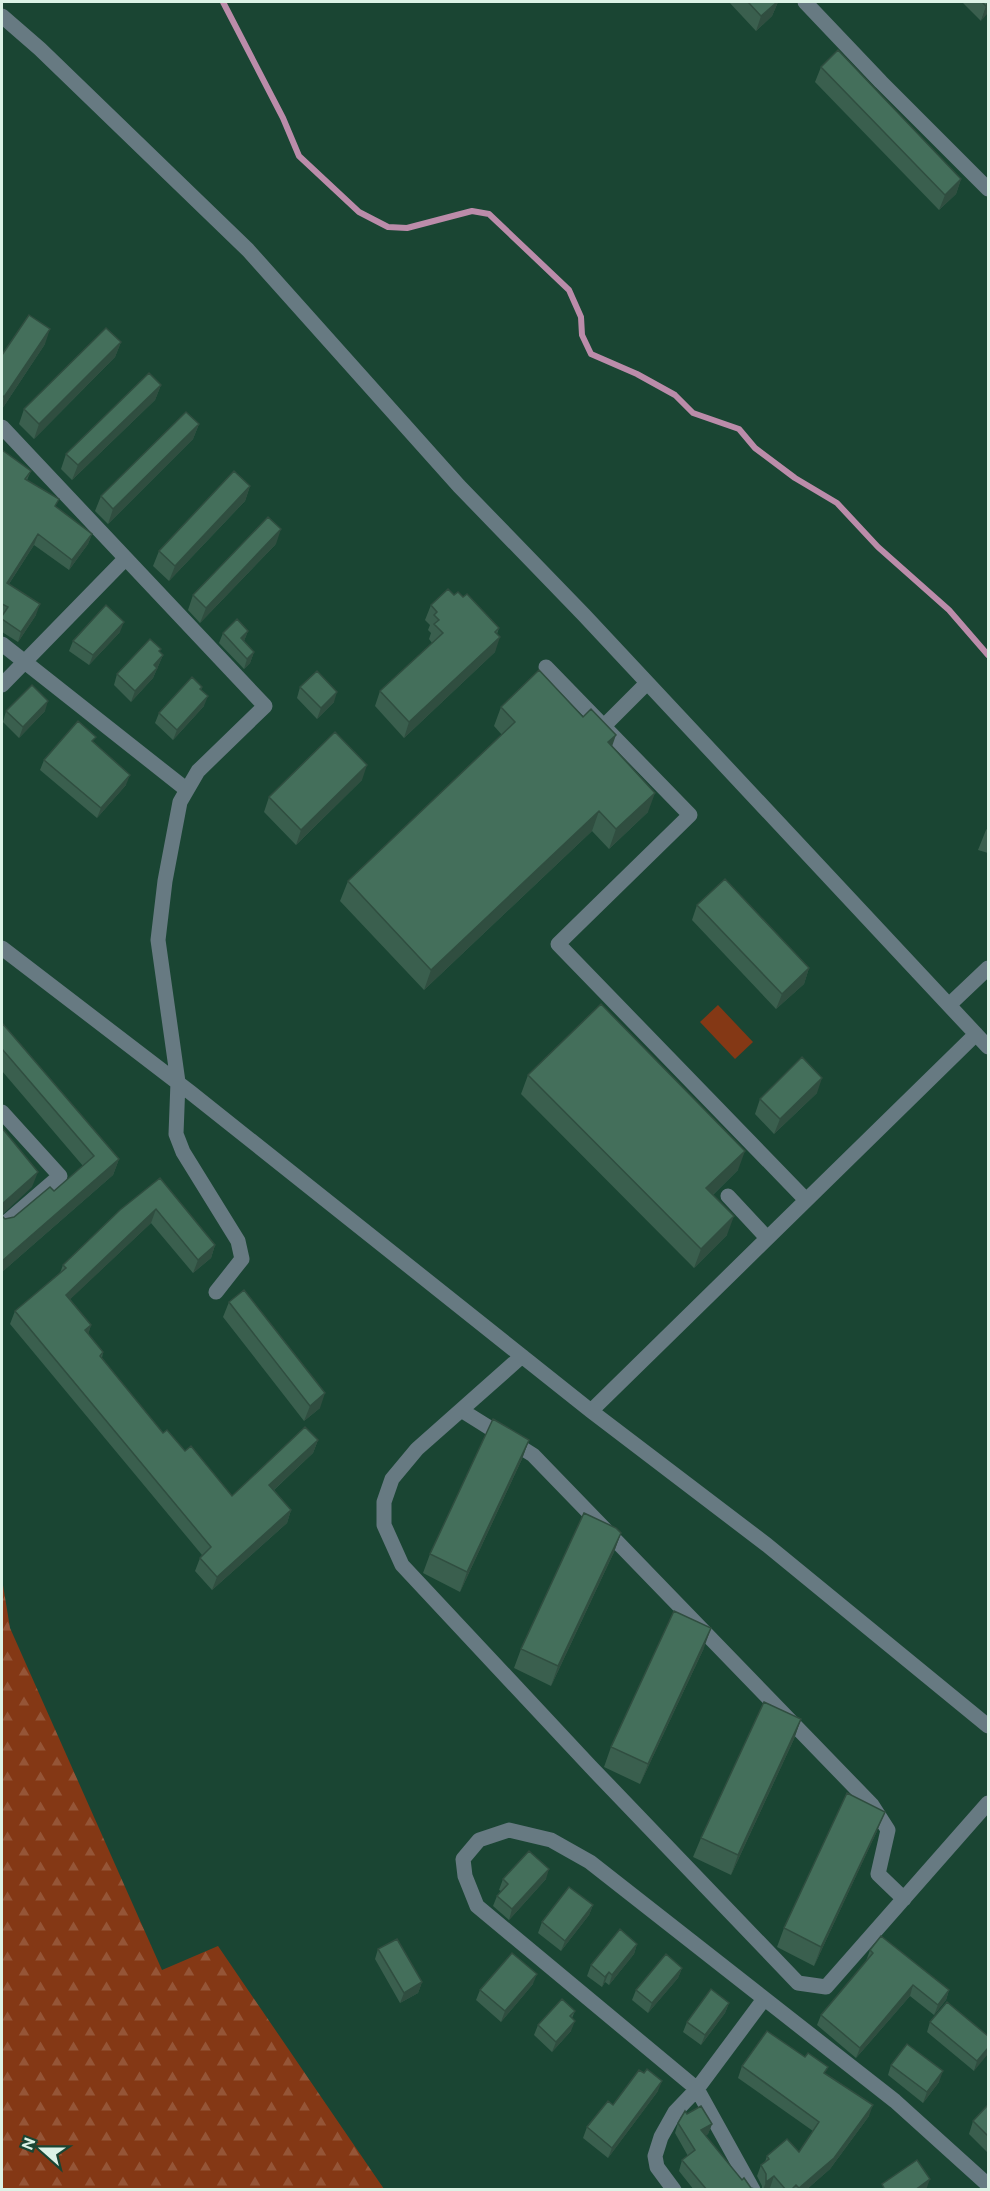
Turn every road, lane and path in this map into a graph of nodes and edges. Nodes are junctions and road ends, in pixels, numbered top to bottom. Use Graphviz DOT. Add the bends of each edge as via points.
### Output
graph roads {
  1 [pos="805,2"];
  2 [pos="2,16"];
  3 [pos="988,189"];
  4 [pos="2,427"];
  5 [pos="125,559"];
  6 [pos="2,644"];
  7 [pos="24,662"];
  8 [pos="546,667"];
  9 [pos="647,683"];
  10 [pos="2,685"];
  11 [pos="604,726"];
  12 [pos="187,790"];
  13 [pos="2,948"];
  14 [pos="988,968"];
  15 [pos="949,1005"];
  16 [pos="976,1034"];
  17 [pos="988,1047"];
  18 [pos="178,1082"];
  19 [pos="2,1112"];
  20 [pos="728,1196"];
  21 [pos="806,1200"];
  22 [pos="2,1226"];
  23 [pos="767,1238"];
  24 [pos="216,1292"];
  25 [pos="522,1356"];
  26 [pos="461,1410"];
  27 [pos="591,1411"];
  28 [pos="988,1726"];
  29 [pos="988,1803"];
  30 [pos="904,1899"];
  31 [pos="764,1999"];
  32 [pos="697,2089"];
  33 [pos="988,2185"];
  34 [pos="674,2190"];
  35 [pos="753,2190"];
  1 -- 3 [label="street"];
  2 -- 9 [label="street" via="248,250 459,486"];
  4 -- 5 [label="street"];
  5 -- 7 [label="street"];
  5 -- 12 [label="street" via="265,706 198,771"];
  6 -- 7 [label="street"];
  7 -- 10 [label="street"];
  7 -- 12 [label="street"];
  8 -- 11 [label="street"];
  9 -- 11 [label="street"];
  9 -- 15 [label="street"];
  11 -- 21 [label="street" via="690,815 558,944"];
  12 -- 18 [label="street" via="180,802 158,940"];
  13 -- 18 [label="street"];
  14 -- 15 [label="street"];
  15 -- 16 [label="street"];
  16 -- 17 [label="street"];
  16 -- 21 [label="street"];
  18 -- 24 [label="street" via="176,1134 238,1241 242,1259"];
  18 -- 25 [label="street"];
  19 -- 22 [label="street" via="60,1176"];
  20 -- 23 [label="street"];
  21 -- 23 [label="street"];
  23 -- 27 [label="street"];
  25 -- 26 [label="street"];
  25 -- 27 [label="street"];
  26 -- 30 [label="street" via="533,1455 872,1805 888,1830 878,1874"];
  26 -- 30 [label="street" via="417,1449 392,1479 384,1502 384,1525 402,1565 798,1983 826,1986"];
  27 -- 28 [label="street" via="768,1545"];
  29 -- 30 [label="street"];
  31 -- 32 [label="street"];
  31 -- 32 [label="street" via="590,1862 551,1840 509,1830 479,1839 463,1859 477,1906"];
  31 -- 33 [label="street" via="895,2102"];
  32 -- 34 [label="street" via="675,2112 655,2156 657,2167"];
  32 -- 35 [label="street"];
}
